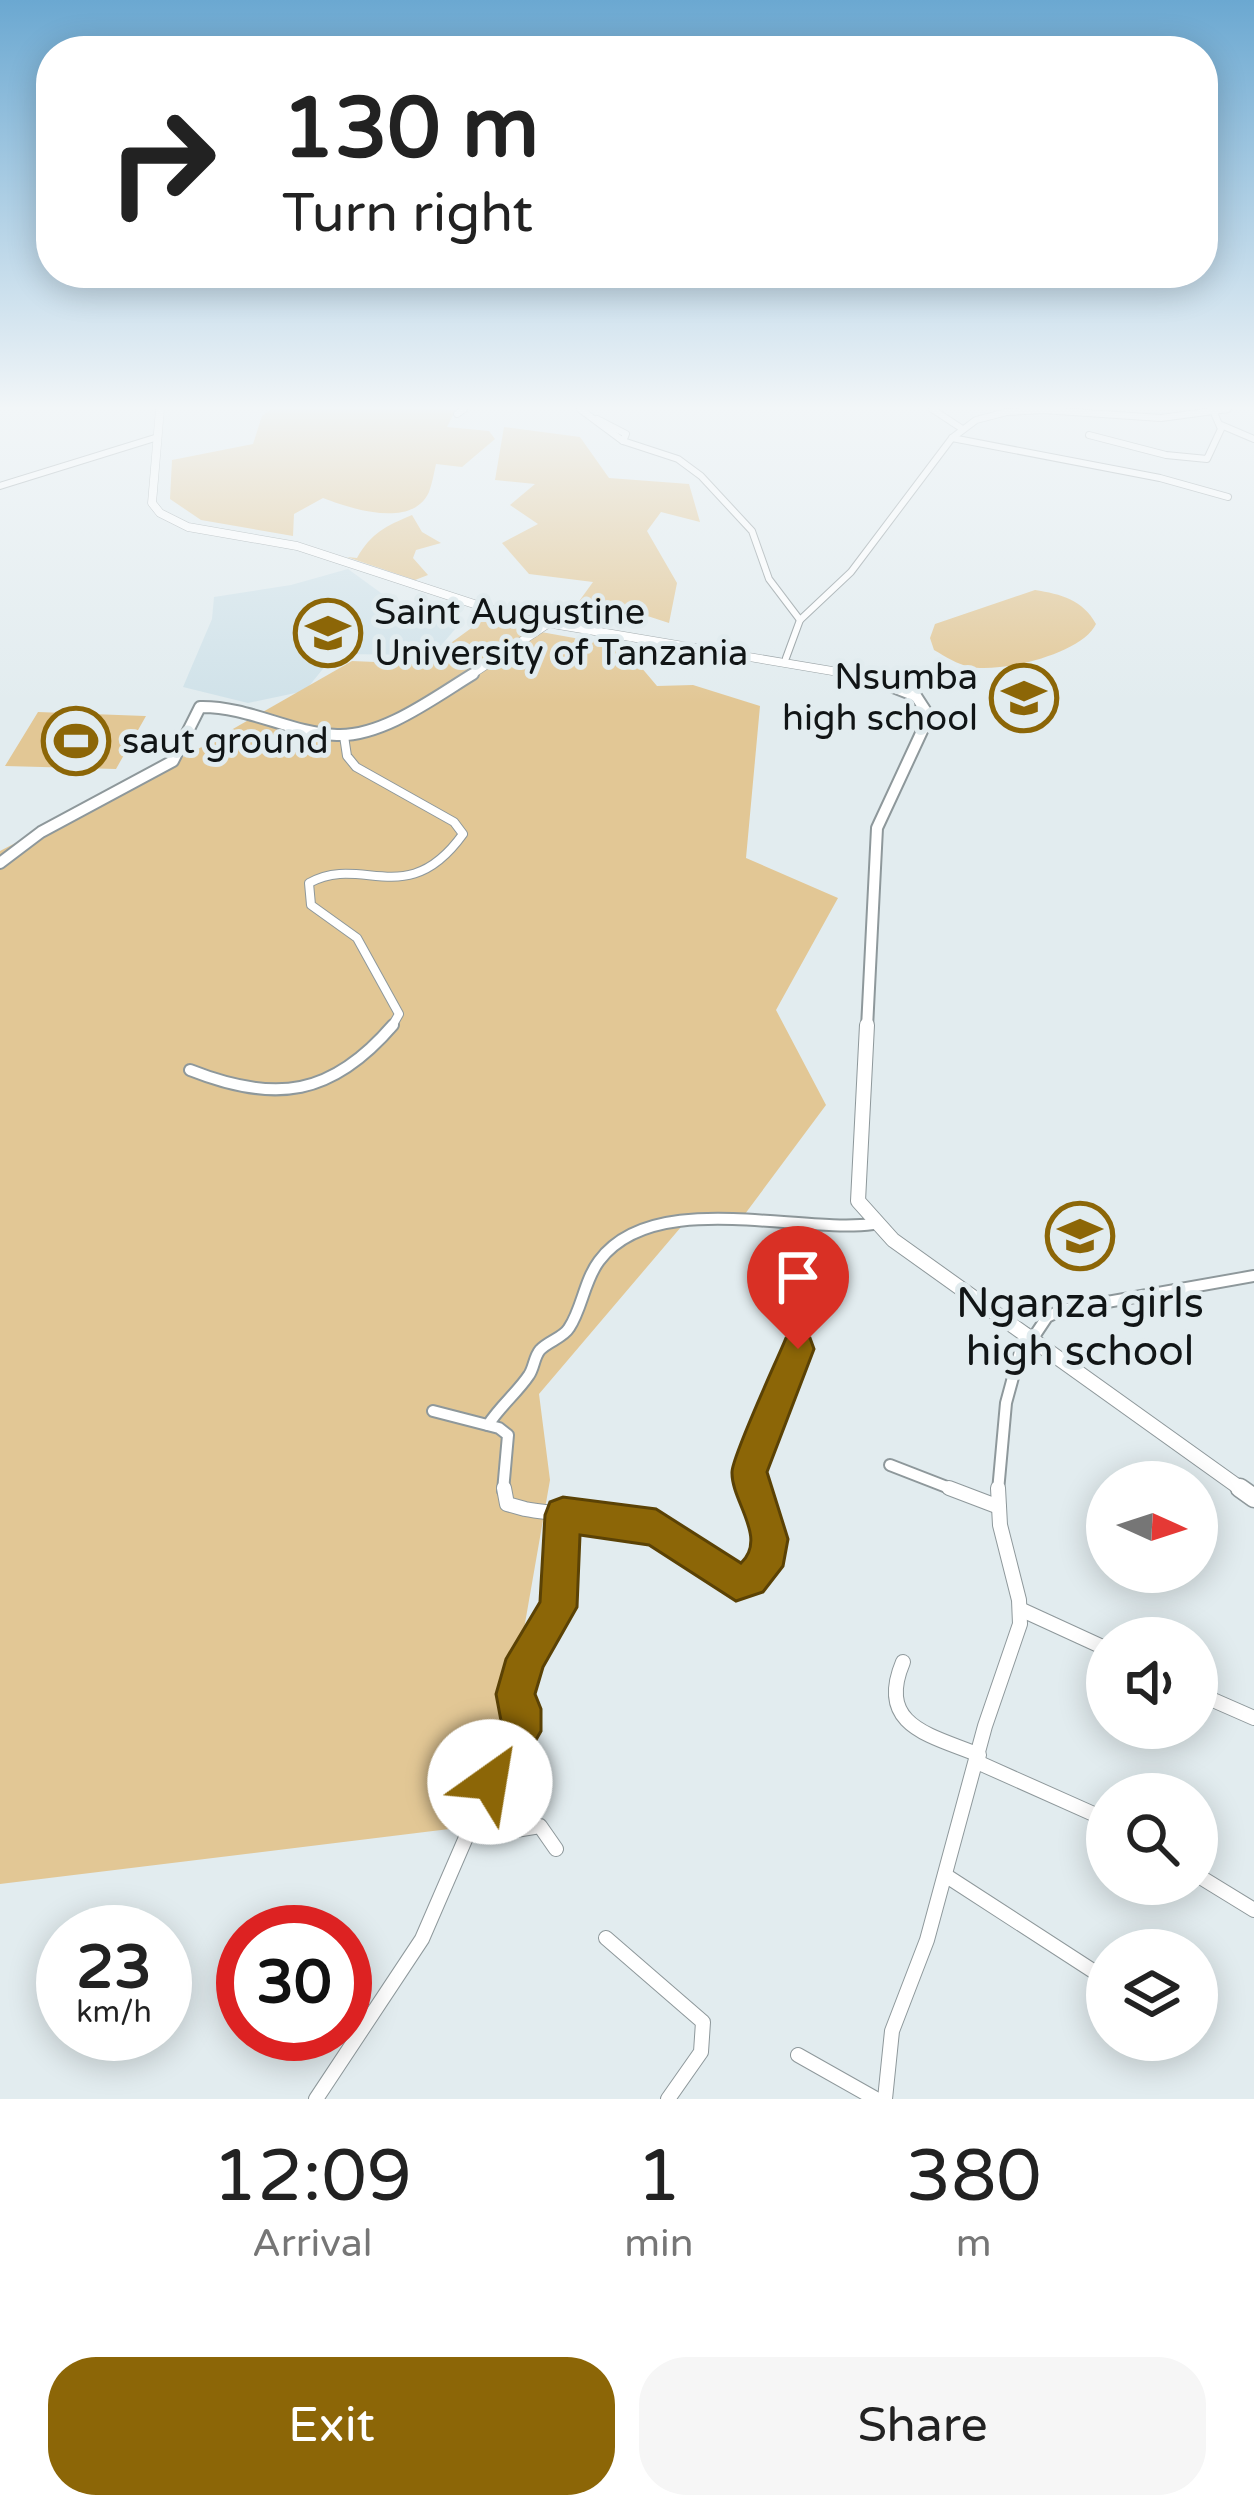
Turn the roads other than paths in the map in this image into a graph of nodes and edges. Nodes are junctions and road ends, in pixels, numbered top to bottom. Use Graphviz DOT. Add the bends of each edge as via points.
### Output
graph roads {
  1 [pos="156,507"];
  2 [pos="730,507"];
  3 [pos="899,507"];
  4 [pos="800,620"];
  5 [pos="546,625"];
  6 [pos="786,658"];
  7 [pos="344,736"];
  8 [pos="0,863"];
  9 [pos="190,1070"];
  10 [pos="873,1224"];
  11 [pos="1254,1276"];
  12 [pos="1029,1335"];
  13 [pos="798,1349"];
  14 [pos="433,1411"];
  15 [pos="488,1425"];
  16 [pos="890,1465"];
  17 [pos="1254,1498"];
  18 [pos="999,1507"];
  19 [pos="563,1515"];
  20 [pos="1022,1610"];
  21 [pos="1086,1639"];
  22 [pos="903,1662"];
  23 [pos="1218,1702"];
  24 [pos="1254,1718"];
  25 [pos="978,1759"];
  26 [pos="1086,1810"];
  27 [pos="468,1829"];
  28 [pos="556,1850"];
  29 [pos="945,1875"];
  30 [pos="1218,1888"];
  31 [pos="1254,1910"];
  32 [pos="606,1939"];
  33 [pos="1086,1966"];
  34 [pos="797,2055"];
  35 [pos="316,2099"];
  36 [pos="668,2099"];
  37 [pos="876,2099"];
  38 [pos="885,2099"];
  1 -- 5 [label="main road" via="170,520 289,544"];
  2 -- 4 [label="street"];
  3 -- 4 [label="street" via="835,590"];
  4 -- 6 [label="street"];
  5 -- 6 [label="main road"];
  5 -- 7 [label="main road" via="465,683"];
  6 -- 10 [label="main road" via="887,682 916,696 929,716 877,827 855,1185"];
  7 -- 8 [label="main road" via="200,707 173,761"];
  7 -- 9 [label="street" via="356,767 463,834 416,877 320,874 307,889 311,905 368,952 397,1021 358,1066 325,1082 248,1089"];
  10 -- 12 [label="main road"];
  10 -- 15 [label="street" via="670,1223 619,1240 599,1261 569,1329 539,1352"];
  11 -- 12 [label="street" via="1079,1305 1049,1316"];
  12 -- 17 [label="main road"];
  12 -- 18 [label="street" via="1006,1400"];
  13 -- 19 [label="street" via="749,1472 770,1539 757,1574 736,1582 656,1527"];
  14 -- 15 [label="street"];
  15 -- 19 [label="street" via="508,1435 507,1504"];
  16 -- 18 [label="street"];
  18 -- 20 [label="street"];
  19 -- 27 [label="street" via="558,1607 517,1683 521,1731"];
  20 -- 21 [label="street"];
  20 -- 25 [label="street"];
  22 -- 25 [label="street" via="893,1704 907,1721"];
  23 -- 24 [label="street"];
  25 -- 26 [label="street"];
  25 -- 29 [label="street"];
  27 -- 28 [label="street" via="498,1834 540,1826"];
  27 -- 35 [label="street" via="422,1939"];
  29 -- 33 [label="street"];
  29 -- 38 [label="street" via="887,2048"];
  30 -- 31 [label="street"];
  32 -- 36 [label="street" via="703,2022 701,2052"];
  34 -- 37 [label="street"];
}
